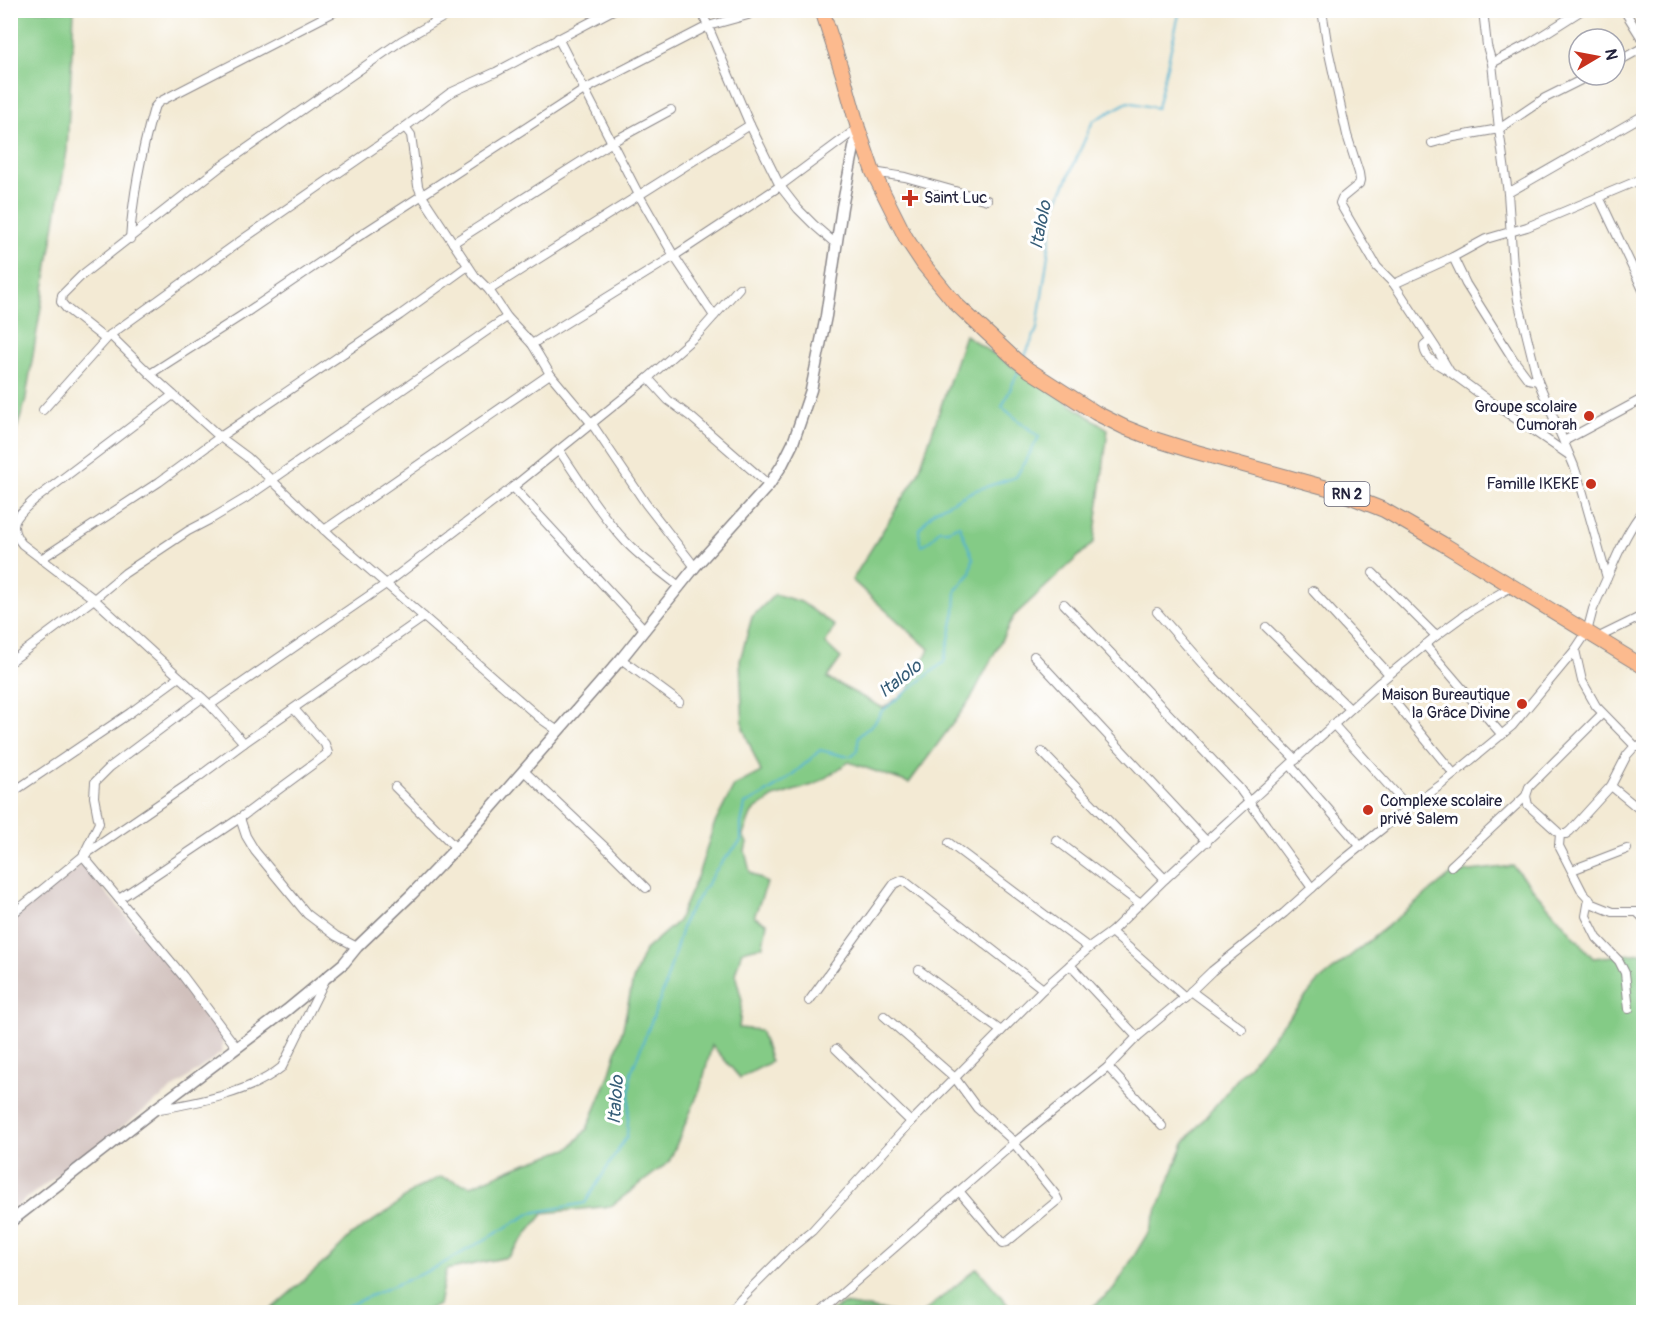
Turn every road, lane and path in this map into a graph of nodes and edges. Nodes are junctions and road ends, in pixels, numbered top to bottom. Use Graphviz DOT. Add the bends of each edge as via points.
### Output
graph roads {
  1 [pos="338,10"];
  2 [pos="456,10"];
  3 [pos="613,10"];
  4 [pos="701,10"];
  5 [pos="822,10"];
  6 [pos="1322,10"];
  7 [pos="1483,10"];
  8 [pos="1582,10"];
  9 [pos="1624,10"];
  10 [pos="748,15"];
  11 [pos="708,26"];
  12 [pos="558,38"];
  13 [pos="1644,42"];
  14 [pos="1644,47"];
  15 [pos="1627,56"];
  16 [pos="1492,63"];
  17 [pos="1567,87"];
  18 [pos="584,90"];
  19 [pos="671,110"];
  20 [pos="1644,115"];
  21 [pos="750,124"];
  22 [pos="405,128"];
  23 [pos="858,128"];
  24 [pos="1499,129"];
  25 [pos="612,142"];
  26 [pos="1432,143"];
  27 [pos="873,172"];
  28 [pos="1644,178"];
  29 [pos="780,186"];
  30 [pos="1508,193"];
  31 [pos="639,195"];
  32 [pos="422,196"];
  33 [pos="1599,197"];
  34 [pos="987,200"];
  35 [pos="1512,231"];
  36 [pos="130,239"];
  37 [pos="453,243"];
  38 [pos="837,245"];
  39 [pos="675,256"];
  40 [pos="1453,257"];
  41 [pos="468,266"];
  42 [pos="1394,284"];
  43 [pos="740,288"];
  44 [pos="489,290"];
  45 [pos="1644,292"];
  46 [pos="714,316"];
  47 [pos="507,317"];
  48 [pos="107,337"];
  49 [pos="532,344"];
  50 [pos="150,374"];
  51 [pos="550,374"];
  52 [pos="648,378"];
  53 [pos="1538,381"];
  54 [pos="173,395"];
  55 [pos="1644,398"];
  56 [pos="43,410"];
  57 [pos="592,424"];
  58 [pos="220,437"];
  59 [pos="1564,441"];
  60 [pos="559,450"];
  61 [pos="1569,455"];
  62 [pos="271,480"];
  63 [pos="769,485"];
  64 [pos="513,488"];
  65 [pos="1644,510"];
  66 [pos="324,530"];
  67 [pos="41,559"];
  68 [pos="696,567"];
  69 [pos="1373,573"];
  70 [pos="1607,578"];
  71 [pos="386,584"];
  72 [pos="680,587"];
  73 [pos="1511,587"];
  74 [pos="1313,591"];
  75 [pos="94,599"];
  76 [pos="1064,604"];
  77 [pos="1157,612"];
  78 [pos="1644,615"];
  79 [pos="424,617"];
  80 [pos="1266,627"];
  81 [pos="645,630"];
  82 [pos="1592,635"];
  83 [pos="1437,636"];
  84 [pos="1425,645"];
  85 [pos="1575,650"];
  86 [pos="1034,656"];
  87 [pos="621,659"];
  88 [pos="10,662"];
  89 [pos="1643,666"];
  90 [pos="1389,674"];
  91 [pos="179,676"];
  92 [pos="1378,683"];
  93 [pos="202,698"];
  94 [pos="679,702"];
  95 [pos="210,705"];
  96 [pos="294,709"];
  97 [pos="1350,709"];
  98 [pos="1602,714"];
  99 [pos="1333,724"];
  100 [pos="558,731"];
  101 [pos="1502,735"];
  102 [pos="244,744"];
  103 [pos="1639,747"];
  104 [pos="1042,752"];
  105 [pos="1293,763"];
  106 [pos="524,771"];
  107 [pos="1454,774"];
  108 [pos="1611,786"];
  109 [pos="395,787"];
  110 [pos="10,794"];
  111 [pos="1526,796"];
  112 [pos="1250,802"];
  113 [pos="1409,808"];
  114 [pos="1644,813"];
  115 [pos="240,818"];
  116 [pos="1560,834"];
  117 [pos="1056,840"];
  118 [pos="1207,842"];
  119 [pos="950,843"];
  120 [pos="1361,847"];
  121 [pos="456,848"];
  122 [pos="1627,849"];
  123 [pos="83,856"];
  124 [pos="1451,866"];
  125 [pos="1572,870"];
  126 [pos="1165,879"];
  127 [pos="646,888"];
  128 [pos="1312,888"];
  129 [pos="119,899"];
  130 [pos="1589,899"];
  131 [pos="1138,903"];
  132 [pos="10,916"];
  133 [pos="1644,919"];
  134 [pos="1111,932"];
  135 [pos="357,946"];
  136 [pos="1089,948"];
  137 [pos="1070,965"];
  138 [pos="919,970"];
  139 [pos="327,977"];
  140 [pos="1043,989"];
  141 [pos="1188,994"];
  142 [pos="809,1001"];
  143 [pos="1629,1009"];
  144 [pos="884,1016"];
  145 [pos="1242,1029"];
  146 [pos="1000,1031"];
  147 [pos="1137,1037"];
  148 [pos="237,1048"];
  149 [pos="836,1049"];
  150 [pos="1108,1067"];
  151 [pos="955,1078"];
  152 [pos="154,1110"];
  153 [pos="911,1122"];
  154 [pos="1162,1126"];
  155 [pos="1014,1143"];
  156 [pos="958,1191"];
  157 [pos="10,1222"];
  158 [pos="730,1312"];
  159 [pos="821,1312"];
  1 -- 36 [label="street" via="159,102 154,108 139,167"];
  2 -- 36 [label="street" via="401,41 220,167"];
  3 -- 12 [label="street"];
  4 -- 11 [label="street"];
  5 -- 23 [label="highway, RN 2"];
  6 -- 42 [label="street" via="1360,180 1340,202 1377,267"];
  7 -- 16 [label="street"];
  8 -- 16 [label="street"];
  9 -- 13 [label="street"];
  10 -- 11 [label="street"];
  11 -- 18 [label="street"];
  11 -- 21 [label="street"];
  12 -- 18 [label="street"];
  12 -- 22 [label="street" via="450,93"];
  14 -- 15 [label="street"];
  16 -- 24 [label="street"];
  17 -- 24 [label="street"];
  18 -- 25 [label="street"];
  18 -- 32 [label="street"];
  19 -- 25 [label="street"];
  20 -- 30 [label="street"];
  21 -- 29 [label="street"];
  21 -- 31 [label="street"];
  22 -- 32 [label="street" via="411,135"];
  22 -- 48 [label="street"];
  23 -- 27 [label="highway, RN 2"];
  23 -- 29 [label="street"];
  23 -- 38 [label="street"];
  24 -- 26 [label="street"];
  24 -- 30 [label="street"];
  25 -- 31 [label="street"];
  25 -- 37 [label="street"];
  27 -- 34 [label="street"];
  27 -- 73 [label="highway, RN 2" via="924,265 955,303 1029,370 1124,427 1189,450 1331,489 1384,510"];
  28 -- 33 [label="street"];
  29 -- 38 [label="street"];
  29 -- 39 [label="street"];
  30 -- 35 [label="street"];
  31 -- 39 [label="street"];
  31 -- 44 [label="street"];
  32 -- 37 [label="street"];
  32 -- 50 [label="street"];
  33 -- 35 [label="street"];
  33 -- 45 [label="street"];
  35 -- 40 [label="street" via="1486,239"];
  35 -- 53 [label="street" via="1515,286"];
  36 -- 48 [label="street" via="62,295 61,302 66,308"];
  37 -- 41 [label="street"];
  38 -- 63 [label="street" via="811,390 793,443"];
  39 -- 46 [label="street"];
  39 -- 49 [label="street"];
  40 -- 42 [label="street"];
  40 -- 53 [label="street" via="1513,359 1528,379"];
  41 -- 44 [label="street"];
  41 -- 58 [label="street"];
  42 -- 61 [label="street" via="1450,372"];
  43 -- 46 [label="street"];
  44 -- 47 [label="street"];
  46 -- 52 [label="street"];
  47 -- 49 [label="street"];
  47 -- 62 [label="street"];
  48 -- 50 [label="street"];
  48 -- 56 [label="street"];
  49 -- 51 [label="street"];
  50 -- 54 [label="street"];
  51 -- 57 [label="street"];
  51 -- 66 [label="street"];
  52 -- 57 [label="street"];
  52 -- 63 [label="street" via="668,400"];
  53 -- 59 [label="street"];
  54 -- 58 [label="street"];
  54 -- 67 [label="street" via="20,512 13,530 16,537"];
  55 -- 59 [label="street"];
  57 -- 60 [label="street"];
  57 -- 68 [label="street" via="646,504"];
  58 -- 62 [label="street"];
  58 -- 67 [label="street" via="159,483"];
  59 -- 61 [label="street"];
  60 -- 64 [label="street"];
  60 -- 72 [label="street" via="627,543"];
  61 -- 70 [label="street"];
  62 -- 66 [label="street"];
  62 -- 75 [label="street" via="125,573"];
  63 -- 68 [label="street"];
  64 -- 71 [label="street"];
  64 -- 81 [label="street"];
  65 -- 70 [label="street" via="1625,537"];
  66 -- 71 [label="street"];
  67 -- 75 [label="street"];
  68 -- 72 [label="street"];
  69 -- 83 [label="street"];
  70 -- 82 [label="street" via="1593,609"];
  71 -- 79 [label="street"];
  71 -- 95 [label="street"];
  72 -- 81 [label="street"];
  73 -- 82 [label="highway, RN 2"];
  73 -- 83 [label="street"];
  74 -- 90 [label="street"];
  75 -- 88 [label="street"];
  75 -- 91 [label="street"];
  76 -- 112 [label="street"];
  77 -- 105 [label="street"];
  78 -- 82 [label="street"];
  79 -- 96 [label="street"];
  79 -- 100 [label="street"];
  80 -- 97 [label="street"];
  81 -- 87 [label="street"];
  82 -- 85 [label="street"];
  82 -- 89 [label="highway, RN 2"];
  83 -- 84 [label="street"];
  84 -- 90 [label="street"];
  84 -- 101 [label="street"];
  85 -- 98 [label="street" via="1582,681"];
  85 -- 101 [label="street"];
  86 -- 118 [label="street"];
  87 -- 94 [label="street"];
  87 -- 100 [label="street"];
  90 -- 92 [label="street"];
  91 -- 93 [label="street"];
  91 -- 110 [label="street"];
  92 -- 97 [label="street"];
  92 -- 107 [label="street"];
  93 -- 95 [label="street"];
  93 -- 123 [label="street" via="95,782 93,796 99,823"];
  95 -- 102 [label="street"];
  96 -- 102 [label="street"];
  96 -- 115 [label="street" via="325,744 328,753"];
  97 -- 99 [label="street"];
  98 -- 103 [label="street"];
  98 -- 111 [label="street" via="1529,787"];
  99 -- 105 [label="street"];
  99 -- 113 [label="street"];
  100 -- 106 [label="street"];
  101 -- 107 [label="street"];
  102 -- 123 [label="street"];
  103 -- 108 [label="street" via="1628,755"];
  104 -- 126 [label="street"];
  105 -- 112 [label="street"];
  105 -- 120 [label="street"];
  106 -- 121 [label="street"];
  106 -- 127 [label="street"];
  107 -- 113 [label="street"];
  108 -- 114 [label="street"];
  108 -- 116 [label="street" via="1570,831"];
  109 -- 121 [label="street"];
  111 -- 116 [label="street" via="1528,805"];
  111 -- 124 [label="street"];
  112 -- 118 [label="street"];
  112 -- 128 [label="street"];
  113 -- 120 [label="street"];
  115 -- 129 [label="street"];
  115 -- 135 [label="street" via="255,850 307,914"];
  116 -- 125 [label="street" via="1559,846"];
  117 -- 131 [label="street"];
  118 -- 126 [label="street"];
  119 -- 136 [label="street"];
  120 -- 128 [label="street"];
  121 -- 135 [label="street"];
  122 -- 125 [label="street"];
  123 -- 129 [label="street"];
  123 -- 132 [label="street"];
  125 -- 130 [label="street"];
  126 -- 131 [label="street"];
  128 -- 141 [label="street"];
  129 -- 148 [label="street"];
  130 -- 133 [label="street" via="1613,912 1636,912"];
  130 -- 143 [label="street" via="1586,916 1596,938 1619,961 1625,973"];
  131 -- 134 [label="street"];
  134 -- 136 [label="street"];
  134 -- 141 [label="street"];
  135 -- 139 [label="street"];
  136 -- 137 [label="street"];
  137 -- 140 [label="street"];
  137 -- 147 [label="street"];
  138 -- 146 [label="street"];
  139 -- 148 [label="street"];
  139 -- 152 [label="street" via="282,1067 274,1074 222,1096"];
  140 -- 142 [label="street" via="903,880 894,884"];
  140 -- 146 [label="street"];
  141 -- 145 [label="street"];
  141 -- 147 [label="street"];
  144 -- 151 [label="street"];
  146 -- 151 [label="street"];
  147 -- 150 [label="street"];
  148 -- 152 [label="street"];
  149 -- 153 [label="street"];
  150 -- 154 [label="street"];
  150 -- 155 [label="street"];
  151 -- 153 [label="street"];
  151 -- 155 [label="street" via="977,1108"];
  152 -- 157 [label="street"];
  153 -- 158 [label="street" via="812,1231"];
  155 -- 156 [label="street"];
  155 -- 156 [label="street" via="1058,1200 1003,1243"];
  156 -- 159 [label="street"];
}
